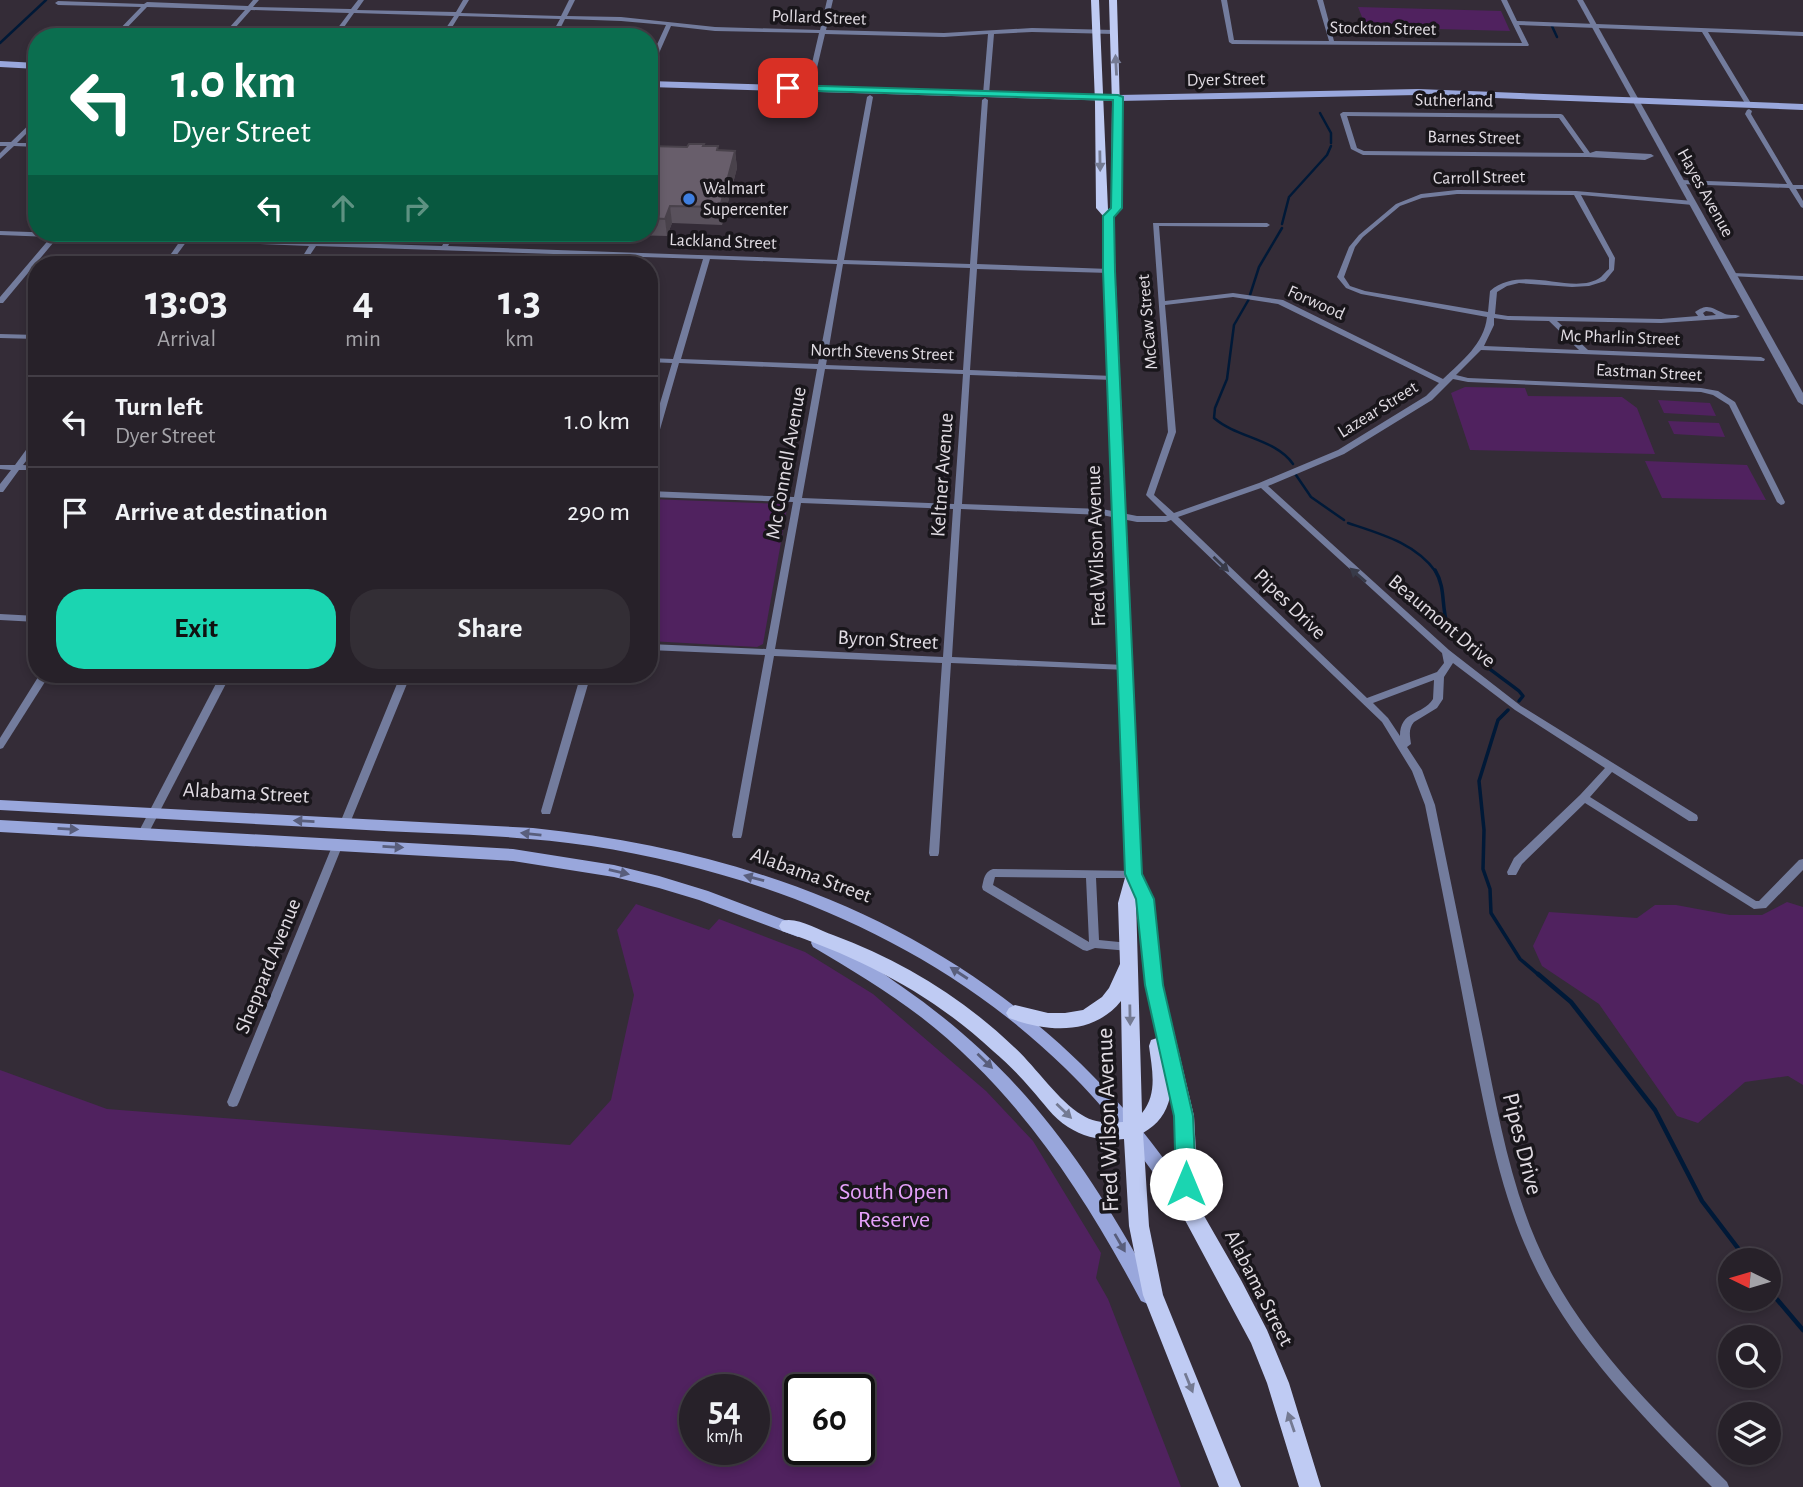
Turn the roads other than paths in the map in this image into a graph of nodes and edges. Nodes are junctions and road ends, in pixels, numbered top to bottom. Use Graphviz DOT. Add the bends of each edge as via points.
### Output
graph roads {
  1 [pos="256,0"];
  2 [pos="361,0"];
  3 [pos="466,0"];
  4 [pos="572,0"];
  5 [pos="830,0"];
  6 [pos="1095,0"];
  7 [pos="1113,0"];
  8 [pos="1224,0"];
  9 [pos="1320,0"];
  10 [pos="1504,0"];
  11 [pos="1580,0"];
  12 [pos="92,2"];
  13 [pos="58,3"];
  14 [pos="147,4"];
  15 [pos="249,8"];
  16 [pos="353,11"];
  17 [pos="457,14"];
  18 [pos="564,16"];
  19 [pos="1515,23"];
  20 [pos="668,25"];
  21 [pos="1594,26"];
  22 [pos="124,28"];
  23 [pos="232,28"];
  24 [pos="341,28"];
  25 [pos="448,28"];
  26 [pos="558,28"];
  27 [pos="1704,30"];
  28 [pos="1096,31"];
  29 [pos="823,32"];
  30 [pos="1114,32"];
  31 [pos="990,33"];
  32 [pos="1803,34"];
  33 [pos="1332,43"];
  34 [pos="658,48"];
  35 [pos="0,64"];
  36 [pos="28,66"];
  37 [pos="0,71"];
  38 [pos="28,72"];
  39 [pos="658,87"];
  40 [pos="658,88"];
  41 [pos="809,89"];
  42 [pos="906,92"];
  43 [pos="770,94"];
  44 [pos="870,97"];
  45 [pos="986,97"];
  46 [pos="1100,100"];
  47 [pos="1118,100"];
  48 [pos="1638,103"];
  49 [pos="1749,108"];
  50 [pos="1802,111"];
  51 [pos="28,128"];
  52 [pos="0,144"];
  53 [pos="12,144"];
  54 [pos="28,145"];
  55 [pos="1360,152"];
  56 [pos="1588,155"];
  57 [pos="1666,155"];
  58 [pos="0,157"];
  59 [pos="1681,182"];
  60 [pos="1791,187"];
  61 [pos="1803,187"];
  62 [pos="1576,193"];
  63 [pos="1693,203"];
  64 [pos="1803,206"];
  65 [pos="1108,216"];
  66 [pos="1268,225"];
  67 [pos="0,233"];
  68 [pos="28,233"];
  69 [pos="50,242"];
  70 [pos="282,242"];
  71 [pos="447,242"];
  72 [pos="313,244"];
  73 [pos="444,248"];
  74 [pos="576,253"];
  75 [pos="38,256"];
  76 [pos="306,256"];
  77 [pos="575,256"];
  78 [pos="707,257"];
  79 [pos="840,262"];
  80 [pos="974,266"];
  81 [pos="28,268"];
  82 [pos="1109,271"];
  83 [pos="1733,275"];
  84 [pos="1803,278"];
  85 [pos="0,301"];
  86 [pos="1163,303"];
  87 [pos="1492,316"];
  88 [pos="1737,316"];
  89 [pos="1552,319"];
  90 [pos="0,336"];
  91 [pos="28,337"];
  92 [pos="1479,348"];
  93 [pos="1587,353"];
  94 [pos="1761,359"];
  95 [pos="658,360"];
  96 [pos="677,361"];
  97 [pos="822,366"];
  98 [pos="967,372"];
  99 [pos="1113,378"];
  100 [pos="1448,380"];
  101 [pos="1798,385"];
  102 [pos="1803,402"];
  103 [pos="658,424"];
  104 [pos="28,452"];
  105 [pos="0,467"];
  106 [pos="17,467"];
  107 [pos="28,468"];
  108 [pos="1262,485"];
  109 [pos="0,490"];
  110 [pos="658,494"];
  111 [pos="798,500"];
  112 [pos="1781,502"];
  113 [pos="958,506"];
  114 [pos="1119,516"];
  115 [pos="1172,517"];
  116 [pos="0,617"];
  117 [pos="28,619"];
  118 [pos="658,647"];
  119 [pos="770,652"];
  120 [pos="1446,652"];
  121 [pos="947,660"];
  122 [pos="1125,668"];
  123 [pos="1441,674"];
  124 [pos="39,683"];
  125 [pos="221,683"];
  126 [pos="402,683"];
  127 [pos="583,683"];
  128 [pos="1365,702"];
  129 [pos="0,746"];
  130 [pos="1407,752"];
  131 [pos="1611,767"];
  132 [pos="1584,799"];
  133 [pos="0,805"];
  134 [pos="546,811"];
  135 [pos="153,813"];
  136 [pos="1693,818"];
  137 [pos="345,823"];
  138 [pos="0,826"];
  139 [pos="143,833"];
  140 [pos="737,835"];
  141 [pos="338,844"];
  142 [pos="934,853"];
  143 [pos="1803,863"];
  144 [pos="1512,872"];
  145 [pos="1134,874"];
  146 [pos="1091,875"];
  147 [pos="788,926"];
  148 [pos="1094,944"];
  149 [pos="1129,947"];
  150 [pos="1154,985"];
  151 [pos="1015,1013"];
  152 [pos="233,1102"];
  153 [pos="1133,1128"];
  154 [pos="1189,1209"];
  155 [pos="1162,1321"];
  156 [pos="1230,1487"];
  157 [pos="1310,1487"];
  158 [pos="1721,1487"];
  1 -- 15 [label="street"];
  2 -- 16 [label="street"];
  3 -- 17 [label="street"];
  4 -- 18 [label="street"];
  5 -- 29 [label="street"];
  6 -- 28 [label="main road, Fred Wilson Avenue"];
  7 -- 30 [label="main road, Fred Wilson Avenue"];
  8 -- 33 [label="street, Stockton Street" via="1232,42"];
  9 -- 33 [label="street"];
  10 -- 19 [label="street, Stockton Street"];
  11 -- 21 [label="street, Hayes Avenue"];
  12 -- 13 [label="street, Pollard Street"];
  12 -- 14 [label="street, Pollard Street"];
  14 -- 15 [label="street, Pollard Street"];
  14 -- 22 [label="street"];
  15 -- 16 [label="street, Pollard Street"];
  15 -- 23 [label="street"];
  16 -- 17 [label="street, Pollard Street"];
  16 -- 24 [label="street"];
  17 -- 18 [label="street, Pollard Street"];
  17 -- 25 [label="street"];
  18 -- 20 [label="street, Pollard Street"];
  18 -- 26 [label="street"];
  19 -- 21 [label="street"];
  19 -- 33 [label="street, Stockton Street" via="1526,45"];
  20 -- 29 [label="street, Pollard Street"];
  20 -- 34 [label="street"];
  21 -- 27 [label="street"];
  21 -- 48 [label="street, Hayes Avenue"];
  27 -- 32 [label="street"];
  27 -- 49 [label="street"];
  28 -- 30 [label="street, Pollard Street"];
  28 -- 31 [label="street, Pollard Street"];
  28 -- 46 [label="main road, Fred Wilson Avenue"];
  29 -- 31 [label="street, Pollard Street"];
  29 -- 41 [label="street"];
  47 -- 30 [label="main road, Fred Wilson Avenue, one-way"];
  31 -- 45 [label="street, Keltner Avenue"];
  35 -- 36 [label="main road"];
  37 -- 38 [label="main road"];
  39 -- 41 [label="main road, Dyer Street"];
  40 -- 43 [label="main road, Dyer Street"];
  41 -- 42 [label="main road, Dyer Street"];
  41 -- 43 [label="main road"];
  42 -- 44 [label="main road"];
  42 -- 45 [label="main road, Dyer Street"];
  43 -- 44 [label="main road, Dyer Street"];
  44 -- 45 [label="main road, Dyer Street"];
  44 -- 79 [label="street, Mc Connell Avenue"];
  45 -- 46 [label="main road, Dyer Street"];
  45 -- 80 [label="street, Keltner Avenue"];
  46 -- 47 [label="main road, Dyer Street"];
  46 -- 65 [label="main road, Fred Wilson Avenue, one-way" via="1101,208"];
  47 -- 48 [label="main road, Dyer Street" via="1421,98"];
  47 -- 65 [label="main road, Fred Wilson Avenue" via="1116,208"];
  48 -- 49 [label="main road, Dyer Street"];
  48 -- 57 [label="street, Hayes Avenue"];
  49 -- 50 [label="main road, Dyer Street"];
  49 -- 60 [label="street" via="1748,114"];
  51 -- 53 [label="street"];
  52 -- 53 [label="street"];
  53 -- 54 [label="street"];
  53 -- 58 [label="street"];
  55 -- 56 [label="street, Barnes Street"];
  55 -- 56 [label="street, Sutherland" via="1354,149 1343,114 1561,116"];
  56 -- 57 [label="street, Barnes Street"];
  57 -- 59 [label="street, Hayes Avenue"];
  59 -- 60 [label="street"];
  59 -- 63 [label="street, Hayes Avenue"];
  60 -- 61 [label="street"];
  60 -- 64 [label="street"];
  62 -- 63 [label="street, Carroll Street"];
  62 -- 87 [label="street, Lazear Street" via="1612,258 1610,275 1589,283 1501,285 1494,291"];
  62 -- 87 [label="street, Carroll Street" via="1449,192 1416,197 1398,205 1361,236 1340,272 1342,282 1359,292"];
  63 -- 83 [label="street, Hayes Avenue"];
  65 -- 82 [label="main road, Fred Wilson Avenue"];
  66 -- 86 [label="street, McCaw Street" via="1156,223"];
  67 -- 68 [label="street, Lackland Street"];
  69 -- 75 [label="street"];
  70 -- 72 [label="street, Lackland Street"];
  71 -- 73 [label="street"];
  72 -- 73 [label="street, Lackland Street"];
  72 -- 76 [label="street"];
  73 -- 74 [label="street, Lackland Street"];
  74 -- 77 [label="street"];
  74 -- 78 [label="street, Lackland Street"];
  78 -- 79 [label="street, Lackland Street"];
  78 -- 96 [label="street"];
  79 -- 80 [label="street, Lackland Street"];
  79 -- 97 [label="street, Mc Connell Avenue"];
  80 -- 82 [label="street, Lackland Street"];
  80 -- 98 [label="street, Keltner Avenue"];
  81 -- 85 [label="street"];
  82 -- 99 [label="main road, Fred Wilson Avenue"];
  83 -- 84 [label="street"];
  83 -- 101 [label="street, Hayes Avenue"];
  86 -- 100 [label="street, Forwood" via="1227,295 1280,302"];
  86 -- 115 [label="street, McCaw Street" via="1172,432 1150,495"];
  87 -- 89 [label="street"];
  87 -- 92 [label="street, Lazear Street"];
  88 -- 89 [label="street" via="1661,321"];
  89 -- 93 [label="street"];
  90 -- 91 [label="street"];
  92 -- 93 [label="street, Mc Pharlin Street"];
  92 -- 100 [label="street, Lazear Street"];
  93 -- 94 [label="street, Mc Pharlin Street"];
  95 -- 96 [label="street, North Stevens Street"];
  96 -- 97 [label="street, North Stevens Street"];
  96 -- 103 [label="street"];
  97 -- 98 [label="street, North Stevens Street"];
  97 -- 111 [label="street, Mc Connell Avenue"];
  98 -- 99 [label="street, North Stevens Street"];
  98 -- 113 [label="street, Keltner Avenue"];
  99 -- 114 [label="main road, Fred Wilson Avenue"];
  100 -- 108 [label="street, Lazear Street" via="1429,398 1341,452"];
  100 -- 112 [label="street, Eastman Street" via="1715,393 1732,404"];
  101 -- 102 [label="street, Hayes Avenue"];
  104 -- 106 [label="street"];
  105 -- 106 [label="street"];
  106 -- 107 [label="street"];
  106 -- 109 [label="street"];
  108 -- 115 [label="street, Lazear Street"];
  120 -- 108 [label="street, Beaumont Drive, one-way"];
  110 -- 111 [label="street, Lazear Street"];
  111 -- 113 [label="street, Lazear Street"];
  111 -- 119 [label="street, Mc Connell Avenue"];
  113 -- 114 [label="street, Lazear Street"];
  113 -- 121 [label="street, Keltner Avenue"];
  114 -- 115 [label="street, Lazear Street"];
  114 -- 122 [label="main road, Fred Wilson Avenue"];
  115 -- 128 [label="street, Pipes Drive, one-way"];
  116 -- 117 [label="street"];
  118 -- 119 [label="street, Byron Street"];
  119 -- 121 [label="street, Byron Street"];
  119 -- 140 [label="street, Mc Connell Avenue"];
  120 -- 123 [label="street" via="1449,663"];
  120 -- 131 [label="street, Beaumont Drive" via="1518,708"];
  121 -- 122 [label="street, Byron Street"];
  121 -- 142 [label="street, Keltner Avenue"];
  122 -- 145 [label="main road, Fred Wilson Avenue"];
  123 -- 128 [label="street"];
  123 -- 130 [label="street" via="1437,702 1409,720 1403,731"];
  124 -- 129 [label="street"];
  125 -- 135 [label="street"];
  126 -- 137 [label="street"];
  127 -- 134 [label="street"];
  128 -- 130 [label="street, Pipes Drive" via="1385,720"];
  130 -- 158 [label="street, Pipes Drive" via="1430,805 1504,1172 1531,1247 1590,1344"];
  131 -- 132 [label="street"];
  131 -- 136 [label="street, Beaumont Drive"];
  132 -- 143 [label="street" via="1754,905 1762,905"];
  132 -- 144 [label="street"];
  133 -- 135 [label="main road, Alabama Street"];
  137 -- 135 [label="main road, Alabama Street, one-way"];
  135 -- 139 [label="street"];
  151 -- 137 [label="main road, Alabama Street, one-way" via="899,937 770,882 591,841"];
  138 -- 139 [label="main road, one-way"];
  139 -- 141 [label="main road"];
  141 -- 147 [label="main road, one-way" via="513,855 614,871 704,895"];
  141 -- 152 [label="street, Sheppard Avenue"];
  145 -- 146 [label="street"];
  145 -- 149 [label="main road, Fred Wilson Avenue" via="1127,903"];
  145 -- 150 [label="main road, Fred Wilson Avenue" via="1145,899"];
  146 -- 148 [label="street"];
  146 -- 148 [label="street" via="993,873 987,887 1078,944"];
  147 -- 153 [label="main road, one-way" via="859,951 947,1002 1008,1052 1078,1123 1105,1131"];
  147 -- 155 [label="main road, one-way" via="899,990 1001,1076 1068,1159"];
  148 -- 149 [label="street"];
  149 -- 151 [label="main road" via="1123,982 1110,1003 1092,1015 1052,1021"];
  149 -- 153 [label="main road, Fred Wilson Avenue, one-way"];
  150 -- 153 [label="main road" via="1161,1104 1152,1117"];
  150 -- 154 [label="main road, Fred Wilson Avenue" via="1184,1116"];
  151 -- 153 [label="main road, Alabama Street" via="1091,1080"];
  153 -- 154 [label="main road, Alabama Street"];
  153 -- 155 [label="main road, Fred Wilson Avenue" via="1139,1226"];
  157 -- 154 [label="main road, Alabama Street, one-way" via="1259,1337"];
  155 -- 156 [label="main road, one-way"];
}
